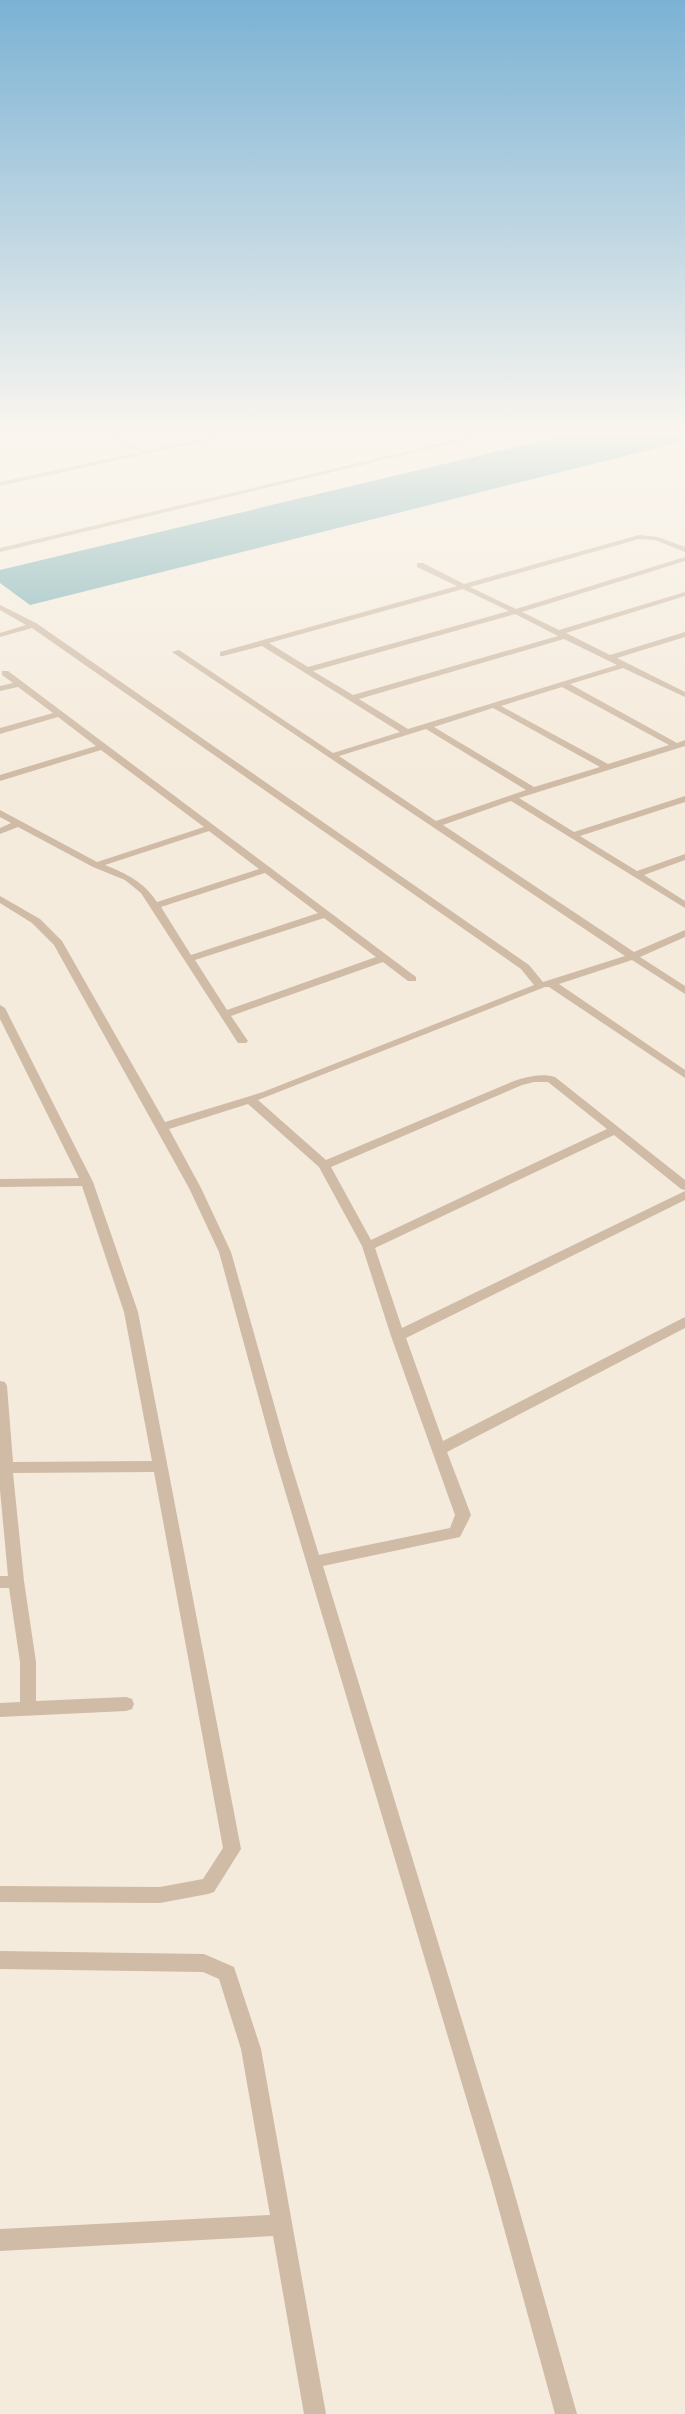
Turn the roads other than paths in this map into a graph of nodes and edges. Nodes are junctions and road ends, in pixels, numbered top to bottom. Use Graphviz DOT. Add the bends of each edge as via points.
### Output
graph roads {
  1 [pos="22,545"];
  2 [pos="612,545"];
  3 [pos="672,545"];
  4 [pos="0,550"];
  5 [pos="685,550"];
  6 [pos="685,558"];
  7 [pos="420,565"];
  8 [pos="464,587"];
  9 [pos="685,594"];
  10 [pos="0,607"];
  11 [pos="515,612"];
  12 [pos="33,625"];
  13 [pos="685,634"];
  14 [pos="0,635"];
  15 [pos="562,635"];
  16 [pos="264,643"];
  17 [pos="176,652"];
  18 [pos="223,654"];
  19 [pos="610,658"];
  20 [pos="624,665"];
  21 [pos="307,670"];
  22 [pos="5,673"];
  23 [pos="19,684"];
  24 [pos="562,684"];
  25 [pos="0,689"];
  26 [pos="685,695"];
  27 [pos="352,698"];
  28 [pos="493,705"];
  29 [pos="58,714"];
  30 [pos="426,726"];
  31 [pos="0,731"];
  32 [pos="407,732"];
  33 [pos="681,744"];
  34 [pos="101,747"];
  35 [pos="332,756"];
  36 [pos="606,767"];
  37 [pos="0,778"];
  38 [pos="533,790"];
  39 [pos="512,798"];
  40 [pos="685,799"];
  41 [pos="0,813"];
  42 [pos="19,823"];
  43 [pos="435,825"];
  44 [pos="209,828"];
  45 [pos="0,831"];
  46 [pos="574,835"];
  47 [pos="685,857"];
  48 [pos="96,864"];
  49 [pos="266,870"];
  50 [pos="638,874"];
  51 [pos="0,899"];
  52 [pos="685,905"];
  53 [pos="155,906"];
  54 [pos="325,914"];
  55 [pos="685,933"];
  56 [pos="631,957"];
  57 [pos="384,958"];
  58 [pos="190,959"];
  59 [pos="412,978"];
  60 [pos="551,982"];
  61 [pos="540,986"];
  62 [pos="685,991"];
  63 [pos="0,1008"];
  64 [pos="225,1014"];
  65 [pos="242,1041"];
  66 [pos="685,1075"];
  67 [pos="250,1099"];
  68 [pos="162,1127"];
  69 [pos="614,1130"];
  70 [pos="324,1166"];
  71 [pos="87,1182"];
  72 [pos="0,1183"];
  73 [pos="685,1186"];
  74 [pos="685,1195"];
  75 [pos="368,1246"];
  76 [pos="685,1322"];
  77 [pos="398,1336"];
  78 [pos="0,1386"];
  79 [pos="441,1449"];
  80 [pos="161,1466"];
  81 [pos="2,1468"];
  82 [pos="314,1562"];
  83 [pos="8,1582"];
  84 [pos="126,1704"];
  85 [pos="0,1710"];
  86 [pos="27,1710"];
  87 [pos="0,1894"];
  88 [pos="0,1960"];
  89 [pos="282,2225"];
  90 [pos="0,2240"];
  91 [pos="315,2414"];
  92 [pos="566,2414"];
  1 -- 4 [label="street"];
  2 -- 8 [label="street"];
  3 -- 5 [label="street"];
  6 -- 11 [label="street"];
  7 -- 8 [label="street"];
  8 -- 11 [label="street"];
  8 -- 16 [label="street"];
  9 -- 15 [label="street"];
  10 -- 12 [label="street"];
  11 -- 15 [label="street"];
  11 -- 21 [label="street"];
  12 -- 14 [label="street"];
  12 -- 61 [label="street" via="525,966"];
  13 -- 19 [label="street"];
  15 -- 19 [label="street"];
  15 -- 27 [label="street"];
  16 -- 18 [label="street"];
  16 -- 21 [label="street"];
  17 -- 35 [label="street"];
  19 -- 20 [label="street"];
  20 -- 24 [label="street"];
  20 -- 26 [label="street"];
  21 -- 27 [label="street"];
  22 -- 23 [label="street"];
  23 -- 25 [label="street"];
  23 -- 29 [label="street"];
  24 -- 28 [label="street"];
  24 -- 33 [label="street"];
  27 -- 32 [label="street"];
  28 -- 30 [label="street"];
  28 -- 36 [label="street"];
  29 -- 31 [label="street"];
  29 -- 34 [label="street"];
  30 -- 32 [label="street"];
  30 -- 38 [label="street"];
  32 -- 35 [label="street"];
  33 -- 36 [label="street"];
  34 -- 37 [label="street"];
  34 -- 44 [label="street"];
  35 -- 43 [label="street"];
  36 -- 38 [label="street"];
  38 -- 39 [label="street"];
  39 -- 43 [label="street"];
  39 -- 46 [label="street"];
  40 -- 46 [label="street"];
  41 -- 42 [label="street"];
  42 -- 45 [label="street"];
  42 -- 48 [label="street"];
  43 -- 56 [label="street"];
  44 -- 48 [label="street"];
  44 -- 49 [label="street"];
  46 -- 50 [label="street"];
  47 -- 50 [label="street"];
  48 -- 53 [label="street" via="128,878 145,890"];
  49 -- 53 [label="street"];
  49 -- 54 [label="street"];
  50 -- 52 [label="street"];
  51 -- 68 [label="street" via="36,921 58,943"];
  53 -- 58 [label="street"];
  54 -- 57 [label="street"];
  54 -- 58 [label="street"];
  55 -- 56 [label="street"];
  56 -- 60 [label="street"];
  56 -- 62 [label="street"];
  57 -- 59 [label="street"];
  57 -- 64 [label="street"];
  58 -- 64 [label="street"];
  60 -- 61 [label="street"];
  60 -- 66 [label="street"];
  61 -- 67 [label="street"];
  63 -- 71 [label="street"];
  64 -- 65 [label="street"];
  67 -- 68 [label="street"];
  67 -- 70 [label="street"];
  68 -- 82 [label="street" via="225,1252"];
  69 -- 70 [label="street" via="551,1079 534,1079"];
  69 -- 73 [label="street"];
  69 -- 75 [label="street"];
  70 -- 75 [label="street"];
  71 -- 72 [label="street"];
  71 -- 80 [label="street" via="131,1312"];
  74 -- 77 [label="street"];
  75 -- 77 [label="street"];
  76 -- 79 [label="street"];
  77 -- 79 [label="street"];
  78 -- 81 [label="street"];
  79 -- 82 [label="street" via="463,1515 455,1533"];
  80 -- 81 [label="street"];
  80 -- 87 [label="street" via="232,1848 208,1886 160,1895"];
  81 -- 83 [label="street"];
  82 -- 92 [label="street" via="501,2181"];
  83 -- 86 [label="street" via="30,1691"];
  84 -- 86 [label="street"];
  85 -- 86 [label="street"];
  88 -- 89 [label="street" via="204,1963 227,1973 251,2048"];
  89 -- 90 [label="street"];
  89 -- 91 [label="street"];
}
